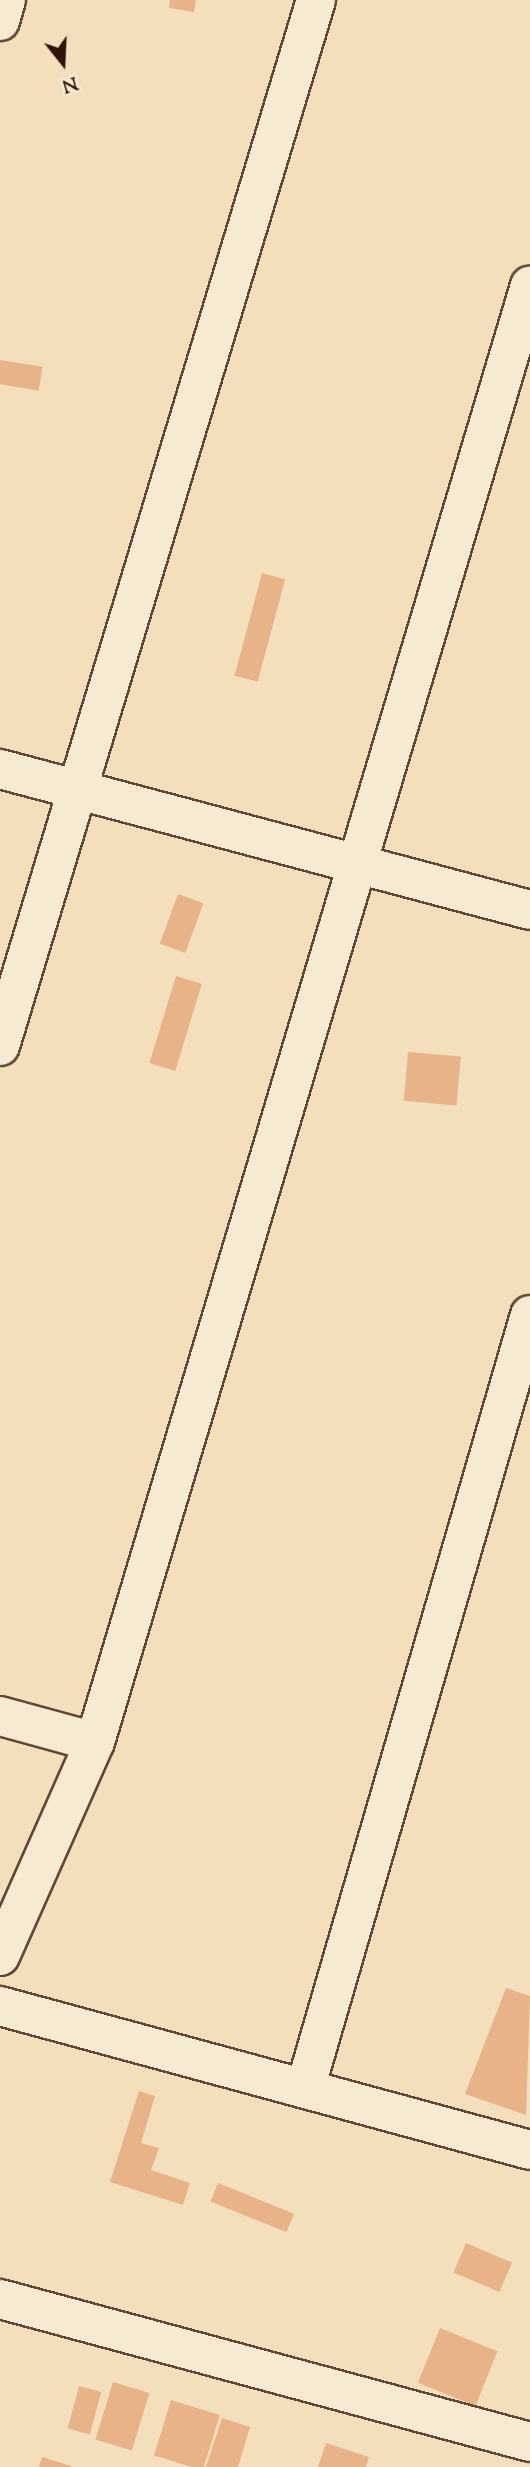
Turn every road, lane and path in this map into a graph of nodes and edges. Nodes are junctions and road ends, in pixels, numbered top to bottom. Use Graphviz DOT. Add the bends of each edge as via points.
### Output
graph roads {
  1 [pos="6,0"];
  2 [pos="316,0"];
  3 [pos="0,21"];
  4 [pos="530,286"];
  5 [pos="0,769"];
  6 [pos="75,789"];
  7 [pos="360,867"];
  8 [pos="530,910"];
  9 [pos="0,1046"];
  10 [pos="530,1315"];
  11 [pos="0,1716"];
  12 [pos="95,1742"];
  13 [pos="0,1956"];
  14 [pos="0,2006"];
  15 [pos="305,2089"];
  16 [pos="530,2150"];
  17 [pos="0,2299"];
  18 [pos="530,2442"];
  1 -- 3 [label="street"];
  2 -- 6 [label="street"];
  4 -- 7 [label="street"];
  5 -- 6 [label="street"];
  6 -- 7 [label="street"];
  6 -- 9 [label="street"];
  7 -- 8 [label="street"];
  7 -- 12 [label="street"];
  10 -- 15 [label="street"];
  11 -- 12 [label="street"];
  12 -- 13 [label="street"];
  14 -- 15 [label="street"];
  15 -- 16 [label="street"];
  17 -- 18 [label="street"];
}
